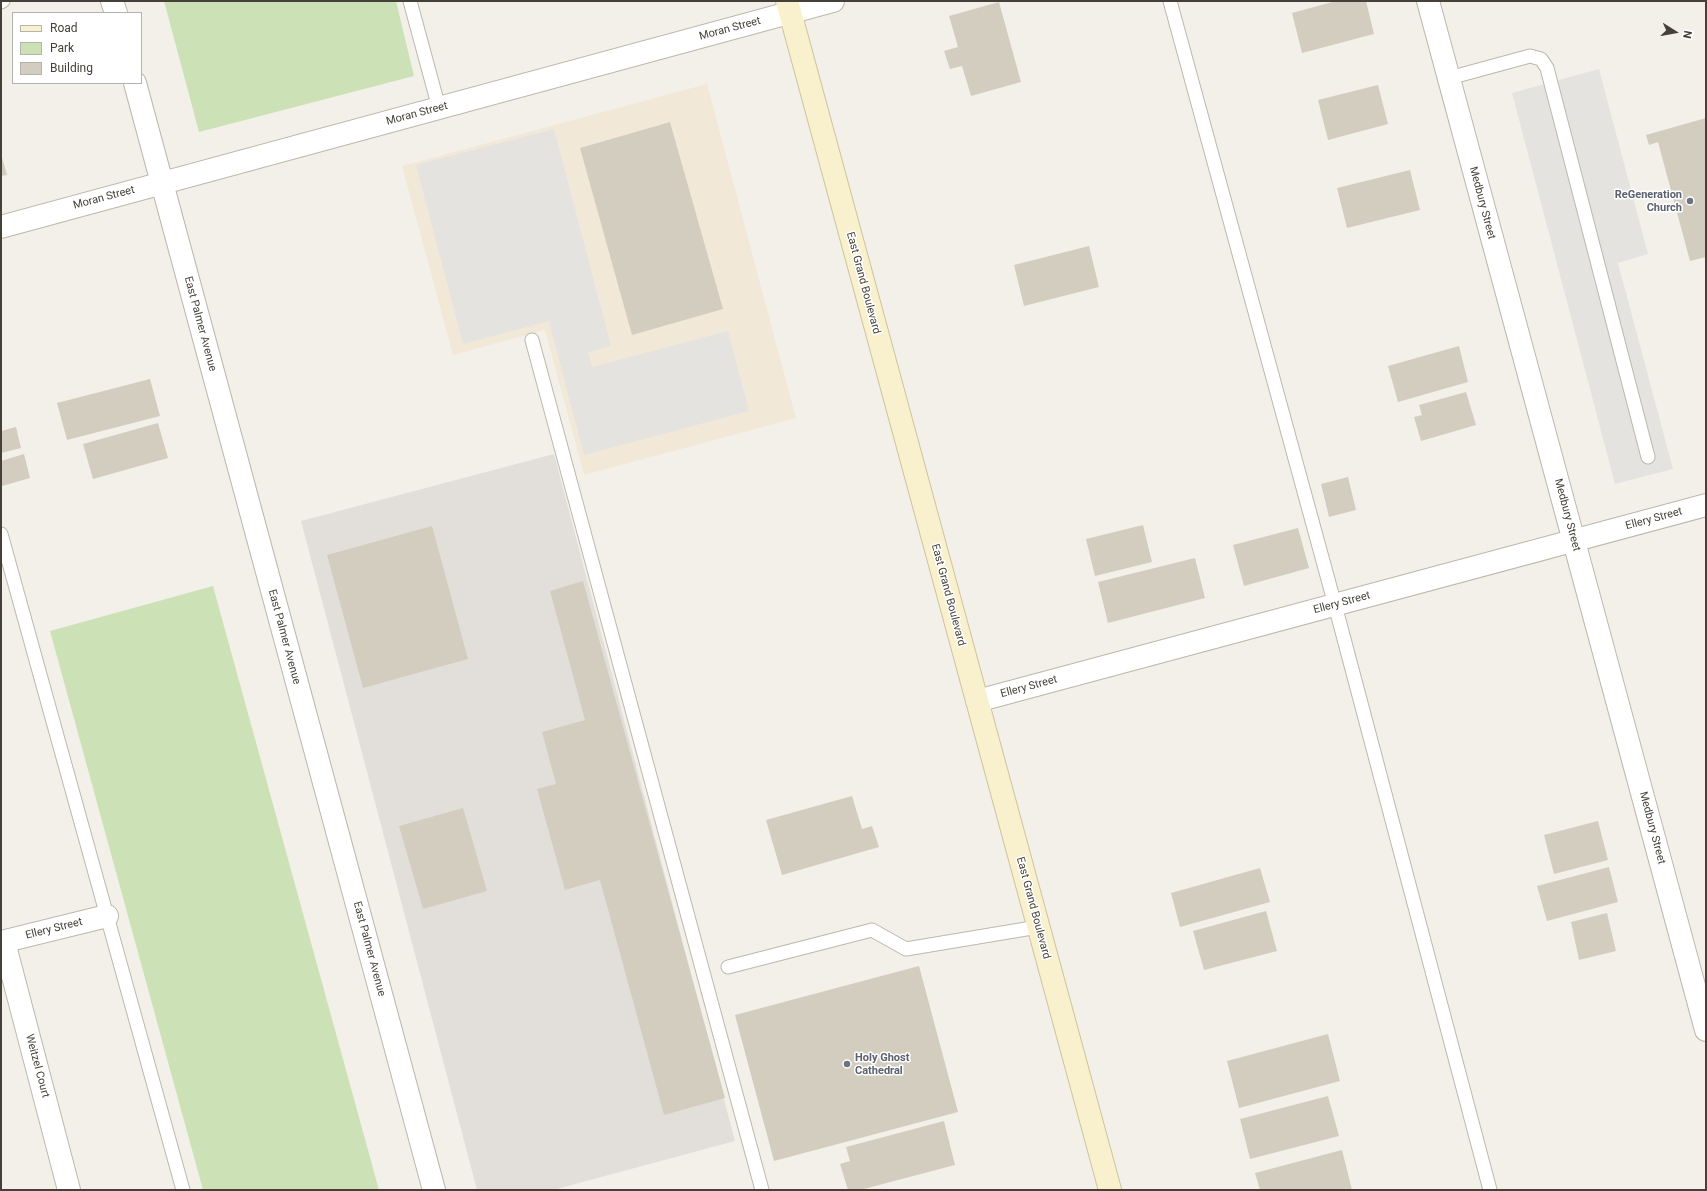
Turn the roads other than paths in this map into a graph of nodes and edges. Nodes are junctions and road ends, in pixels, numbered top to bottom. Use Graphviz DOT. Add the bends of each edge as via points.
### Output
graph roads {
  1 [pos="112,1"];
  2 [pos="410,1"];
  3 [pos="833,1"];
  4 [pos="1170,1"];
  5 [pos="1428,1"];
  6 [pos="788,7"];
  7 [pos="116,12"];
  8 [pos="1449,78"];
  9 [pos="134,84"];
  10 [pos="439,108"];
  11 [pos="161,183"];
  12 [pos="1,227"];
  13 [pos="532,340"];
  14 [pos="1648,457"];
  15 [pos="1706,504"];
  16 [pos="1,534"];
  17 [pos="1574,540"];
  18 [pos="1335,605"];
  19 [pos="977,701"];
  20 [pos="107,916"];
  21 [pos="1038,927"];
  22 [pos="2,942"];
  23 [pos="728,967"];
  24 [pos="1706,1030"];
  25 [pos="70,1190"];
  26 [pos="183,1190"];
  27 [pos="434,1190"];
  28 [pos="762,1190"];
  29 [pos="1110,1190"];
  30 [pos="1490,1190"];
  1 -- 7 [label="street"];
  2 -- 10 [label="lane"];
  3 -- 6 [label="street, Moran Street"];
  4 -- 18 [label="lane"];
  5 -- 8 [label="street, Medbury Street"];
  6 -- 10 [label="street, Moran Street"];
  6 -- 19 [label="main road, East Grand Boulevard"];
  8 -- 14 [label="lane" via="1530,56 1541,59 1547,68"];
  8 -- 17 [label="street, Medbury Street"];
  9 -- 11 [label="street, East Palmer Avenue"];
  10 -- 11 [label="street, Moran Street"];
  11 -- 12 [label="street, Moran Street"];
  11 -- 27 [label="street, East Palmer Avenue"];
  13 -- 28 [label="lane"];
  15 -- 17 [label="street, Ellery Street"];
  16 -- 20 [label="lane"];
  17 -- 18 [label="street, Ellery Street"];
  17 -- 24 [label="street, Medbury Street"];
  18 -- 19 [label="street, Ellery Street"];
  18 -- 30 [label="lane"];
  19 -- 21 [label="main road, East Grand Boulevard"];
  20 -- 22 [label="street, Ellery Street"];
  20 -- 26 [label="lane"];
  21 -- 23 [label="lane" via="906,949 872,930"];
  21 -- 29 [label="main road, East Grand Boulevard"];
  22 -- 25 [label="street, Weitzel Court"];
}
